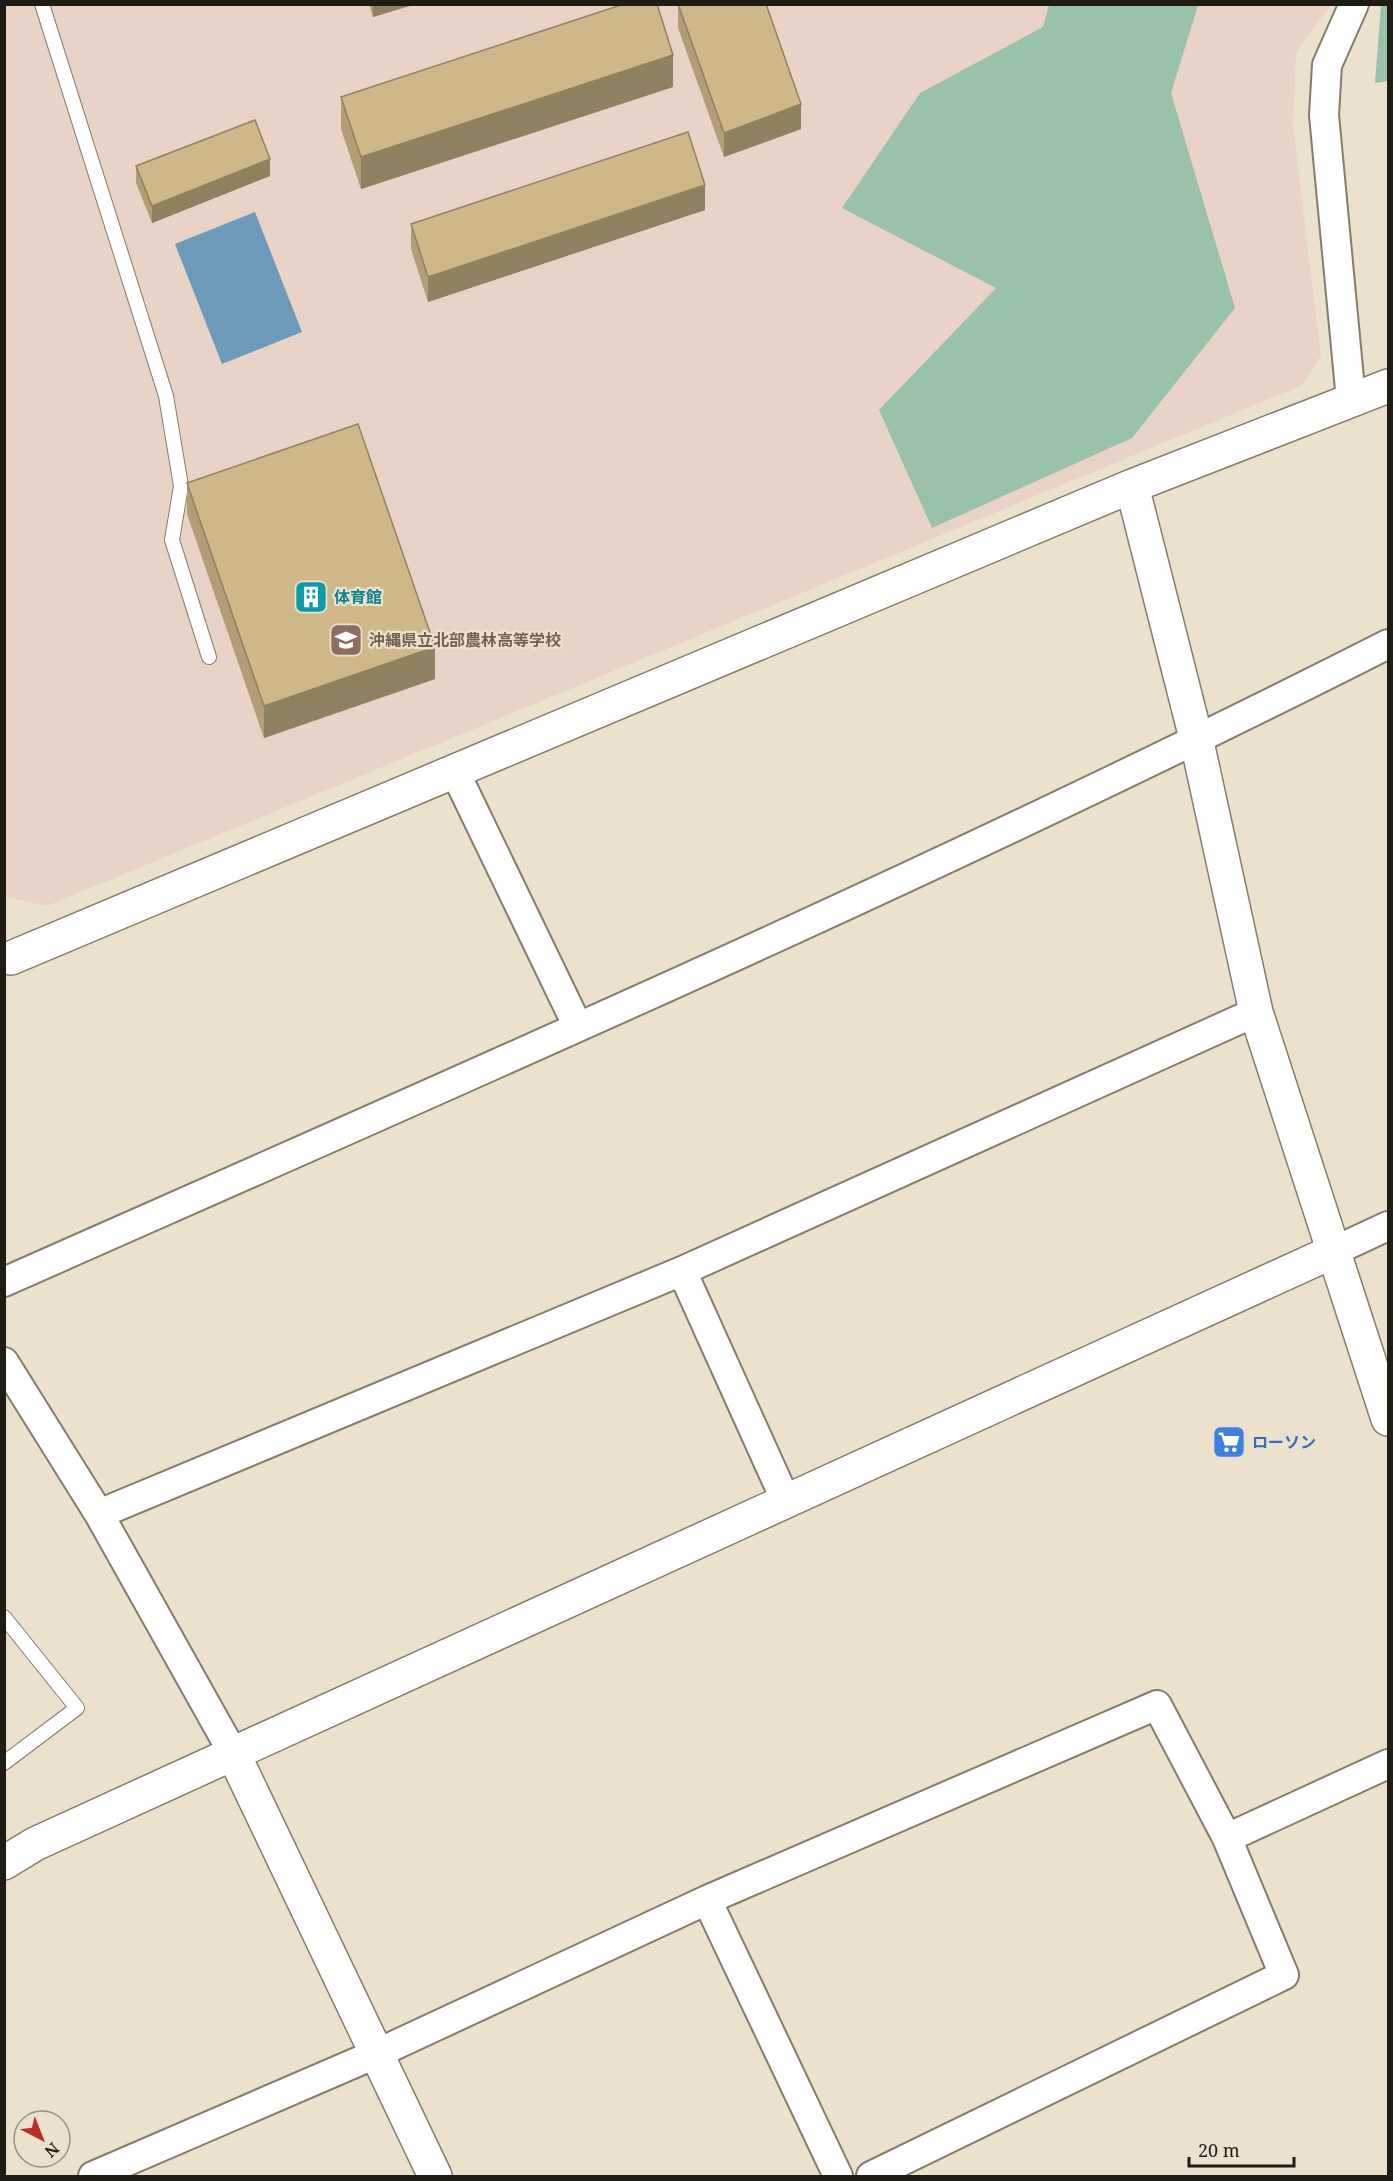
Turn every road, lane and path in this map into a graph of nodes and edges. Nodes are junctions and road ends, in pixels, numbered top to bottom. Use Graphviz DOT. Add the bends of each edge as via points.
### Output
graph roads {
  1 [pos="42,4"];
  2 [pos="1354,4"];
  3 [pos="1389,386"];
  4 [pos="1351,400"];
  5 [pos="1132,486"];
  6 [pos="1389,644"];
  7 [pos="209,657"];
  8 [pos="1197,742"];
  9 [pos="455,772"];
  10 [pos="7,958"];
  11 [pos="1256,1012"];
  12 [pos="578,1028"];
  13 [pos="1389,1226"];
  14 [pos="1332,1252"];
  15 [pos="682,1270"];
  16 [pos="4,1282"];
  17 [pos="4,1362"];
  18 [pos="1389,1419"];
  19 [pos="785,1499"];
  20 [pos="99,1514"];
  21 [pos="4,1617"];
  22 [pos="233,1752"];
  23 [pos="4,1764"];
  24 [pos="1389,1764"];
  25 [pos="1227,1838"];
  26 [pos="4,1863"];
  27 [pos="707,1899"];
  28 [pos="378,2053"];
  29 [pos="93,2176"];
  30 [pos="435,2176"];
  31 [pos="838,2176"];
  32 [pos="871,2176"];
  1 -- 7 [label="lane" via="166,396 180,486 172,540"];
  2 -- 4 [label="street" via="1327,65 1324,115"];
  3 -- 4 [label="street"];
  4 -- 5 [label="street"];
  5 -- 8 [label="street"];
  5 -- 9 [label="street"];
  6 -- 8 [label="street"];
  8 -- 11 [label="street"];
  8 -- 12 [label="street"];
  9 -- 10 [label="street"];
  9 -- 12 [label="street"];
  11 -- 14 [label="street"];
  11 -- 15 [label="street"];
  12 -- 16 [label="street"];
  13 -- 14 [label="street"];
  14 -- 18 [label="street"];
  14 -- 19 [label="street"];
  15 -- 19 [label="street"];
  15 -- 20 [label="street"];
  17 -- 20 [label="street"];
  19 -- 22 [label="street"];
  20 -- 22 [label="street"];
  21 -- 23 [label="lane" via="77,1708"];
  22 -- 26 [label="street" via="35,1844"];
  22 -- 28 [label="street"];
  24 -- 25 [label="street"];
  25 -- 27 [label="street" via="1157,1705"];
  25 -- 32 [label="street" via="1284,1975"];
  27 -- 28 [label="street"];
  27 -- 31 [label="street"];
  28 -- 29 [label="street"];
  28 -- 30 [label="street"];
}
